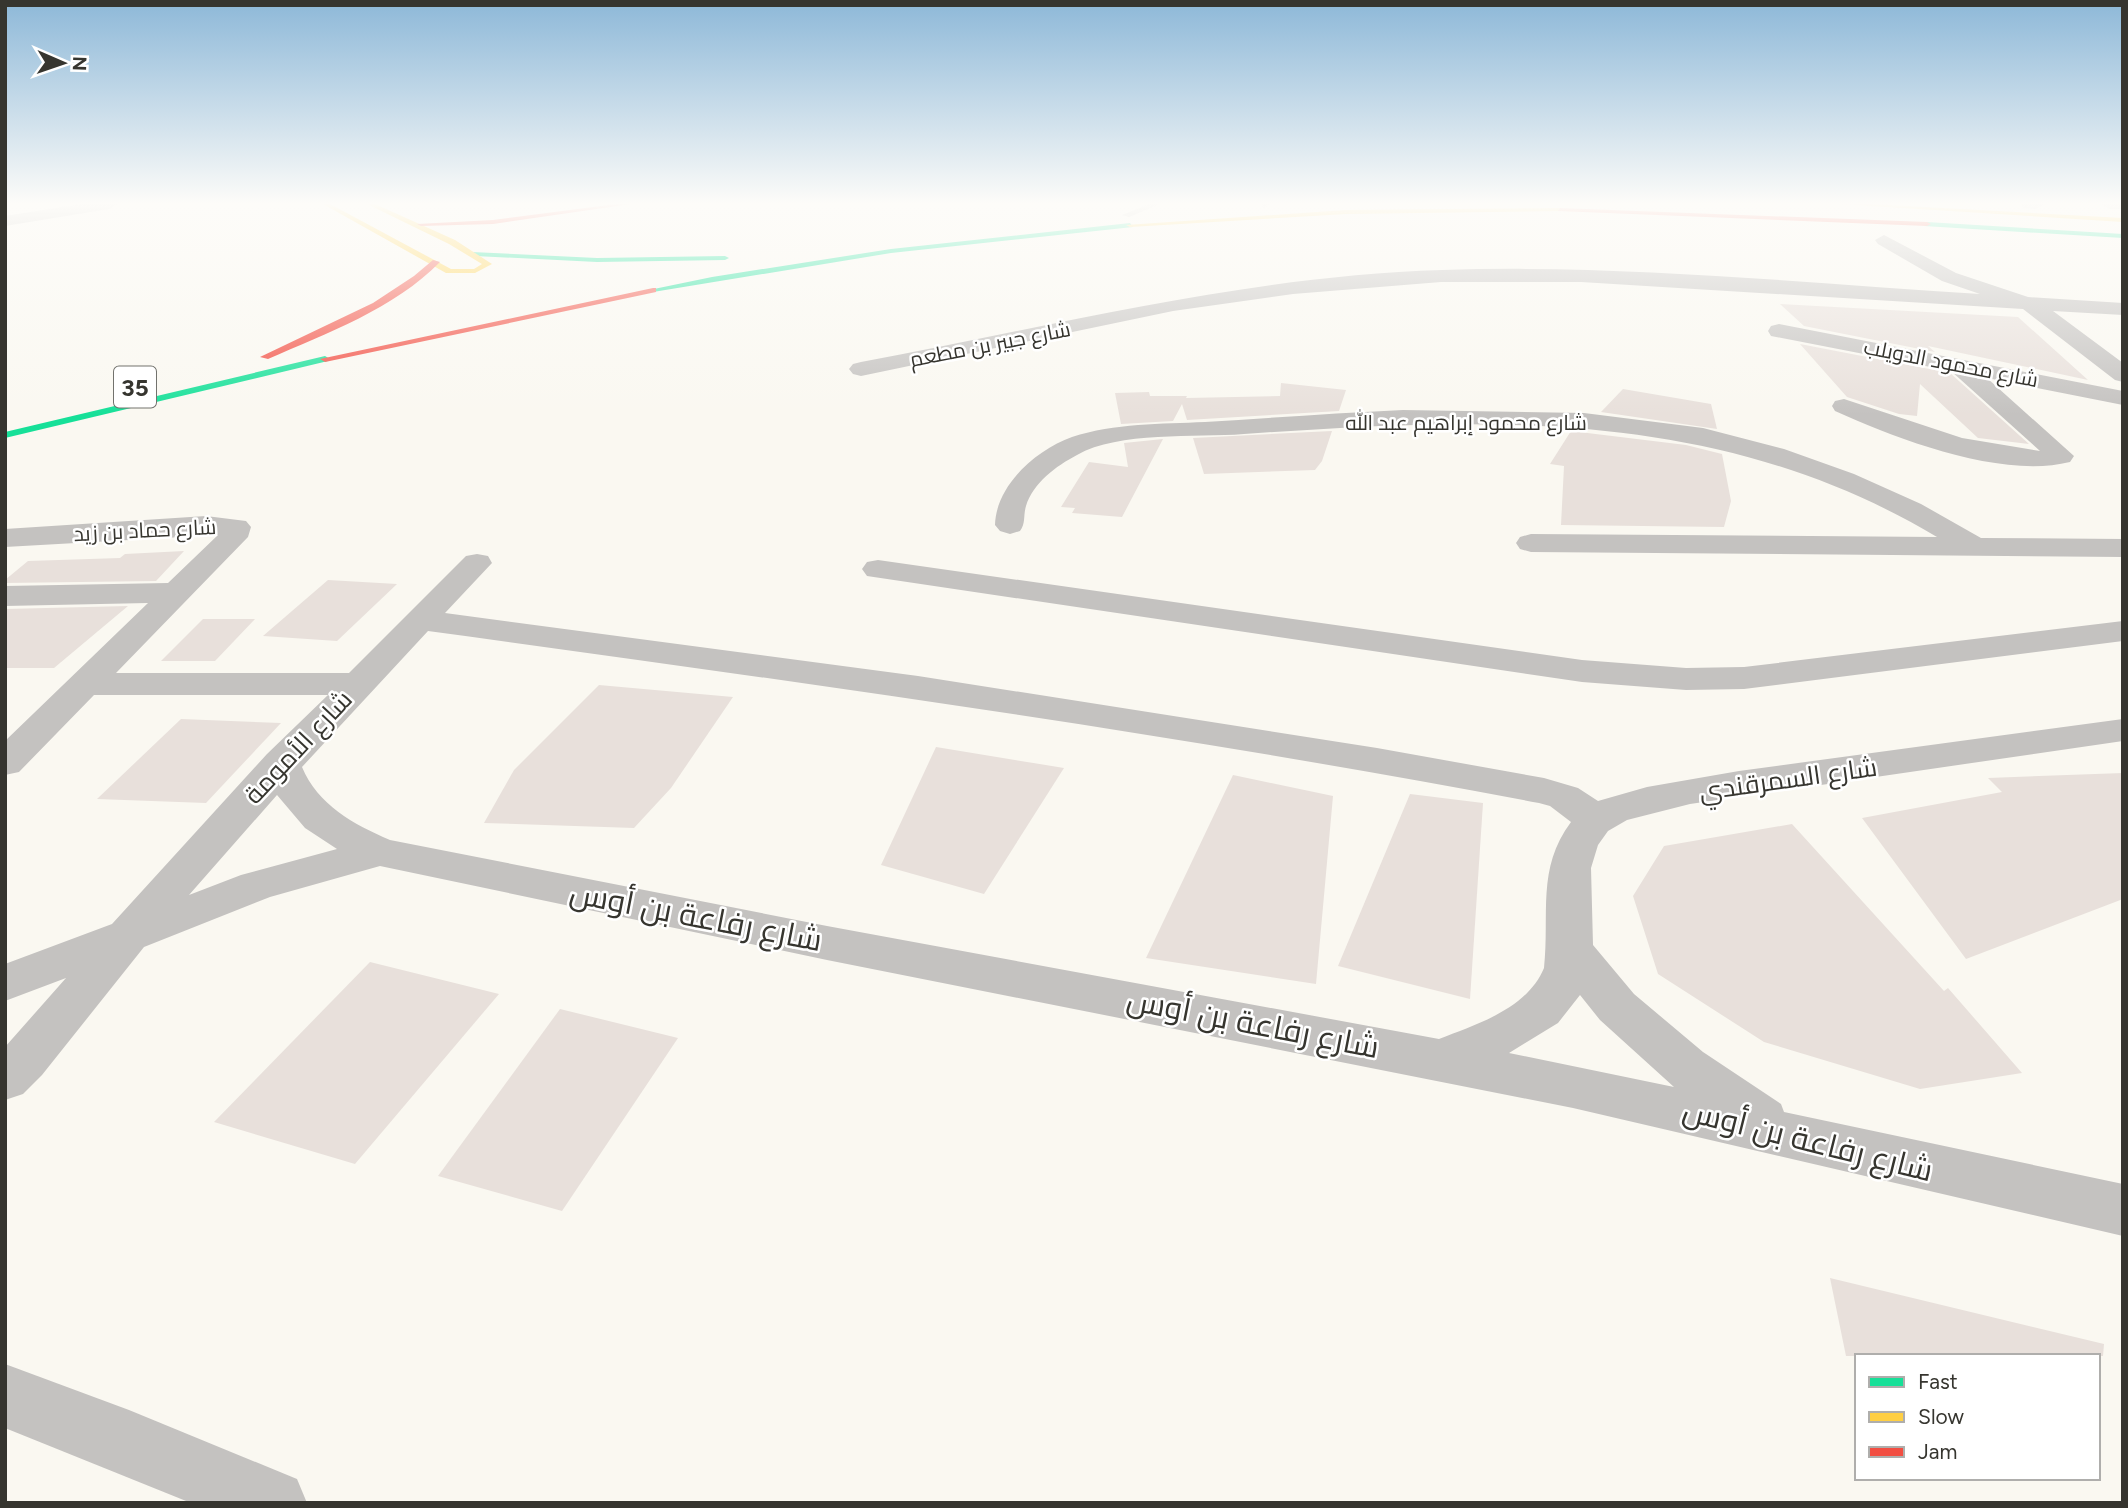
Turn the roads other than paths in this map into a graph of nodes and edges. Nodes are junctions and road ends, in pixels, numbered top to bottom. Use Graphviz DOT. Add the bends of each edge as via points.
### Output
graph roads {
  1 [pos="423,274"];
  2 [pos="668,274"];
  3 [pos="747,274"];
  4 [pos="1946,274"];
  5 [pos="2031,305"];
  6 [pos="2123,309"];
  7 [pos="1779,331"];
  8 [pos="265,357"];
  9 [pos="1955,363"];
  10 [pos="861,369"];
  11 [pos="2123,375"];
  12 [pos="158,382"];
  13 [pos="2123,398"];
  14 [pos="1844,406"];
  15 [pos="5,435"];
  16 [pos="1010,525"];
  17 [pos="5,538"];
  18 [pos="1531,542"];
  19 [pos="1975,547"];
  20 [pos="2123,548"];
  21 [pos="477,562"];
  22 [pos="878,569"];
  23 [pos="175,593"];
  24 [pos="5,596"];
  25 [pos="420,620"];
  26 [pos="2123,631"];
  27 [pos="87,684"];
  28 [pos="358,684"];
  29 [pos="2123,730"];
  30 [pos="5,763"];
  31 [pos="281,763"];
  32 [pos="1595,819"];
  33 [pos="380,852"];
  34 [pos="125,937"];
  35 [pos="1571,951"];
  36 [pos="5,983"];
  37 [pos="1442,1060"];
  38 [pos="5,1079"];
  39 [pos="1787,1136"];
  40 [pos="2123,1210"];
  41 [pos="5,1396"];
  42 [pos="273,1503"];
  1 -- 8 [label="main road" via="385,300"];
  2 -- 8 [label="main road, 35"];
  3 -- 15 [label="main road, 35" via="290,368"];
  4 -- 5 [label="street"];
  5 -- 6 [label="street, شارع جبير بن مطعم"];
  5 -- 10 [label="street, شارع جبير بن مطعم" via="1581,276 1441,276 1293,288 1173,305"];
  5 -- 11 [label="street"];
  7 -- 9 [label="street, شارع محمود الدويلب"];
  8 -- 12 [label="main road, 35"];
  9 -- 13 [label="street, شارع محمود الدويلب"];
  9 -- 14 [label="street" via="2061,456 2032,459 1980,451 1866,417"];
  16 -- 19 [label="street, شارع محمود إبراهيم عبد الله" via="1011,504 1019,490 1060,453 1103,439 1281,425 1495,418 1591,421 1703,436 1805,463 1902,505"];
  17 -- 23 [label="street, شارع حماد بن زيد" via="236,527 233,537"];
  18 -- 19 [label="street"];
  19 -- 20 [label="street"];
  21 -- 25 [label="street, شارع الأمومة"];
  22 -- 26 [label="street" via="1583,671 1686,679 1774,675"];
  23 -- 24 [label="street"];
  23 -- 27 [label="street, شارع حماد بن زيد"];
  25 -- 28 [label="street, شارع الأمومة"];
  25 -- 32 [label="street" via="918,687 1377,760 1544,791 1564,797"];
  27 -- 28 [label="street"];
  27 -- 30 [label="street, شارع حماد بن زيد"];
  28 -- 31 [label="street, شارع الأمومة"];
  29 -- 32 [label="street, شارع السمرقندي" via="1725,786 1628,806"];
  31 -- 33 [label="street, شارع رفاعة بن أوس" via="311,814"];
  31 -- 34 [label="street, شارع الأمومة"];
  32 -- 35 [label="street" via="1578,840 1570,860 1566,884"];
  33 -- 34 [label="street, شارع رفاعة بن أوس" via="256,887"];
  33 -- 37 [label="street, شارع رفاعة بن أوس" via="974,972 1191,1009"];
  34 -- 36 [label="street, شارع رفاعة بن أوس"];
  34 -- 38 [label="street, شارع الأمومة"];
  35 -- 37 [label="street" via="1565,982 1539,1012"];
  35 -- 39 [label="street" via="1617,1007 1685,1067"];
  37 -- 39 [label="street, شارع رفاعة بن أوس"];
  39 -- 40 [label="street, شارع رفاعة بن أوس"];
  41 -- 42 [label="street"];
}
